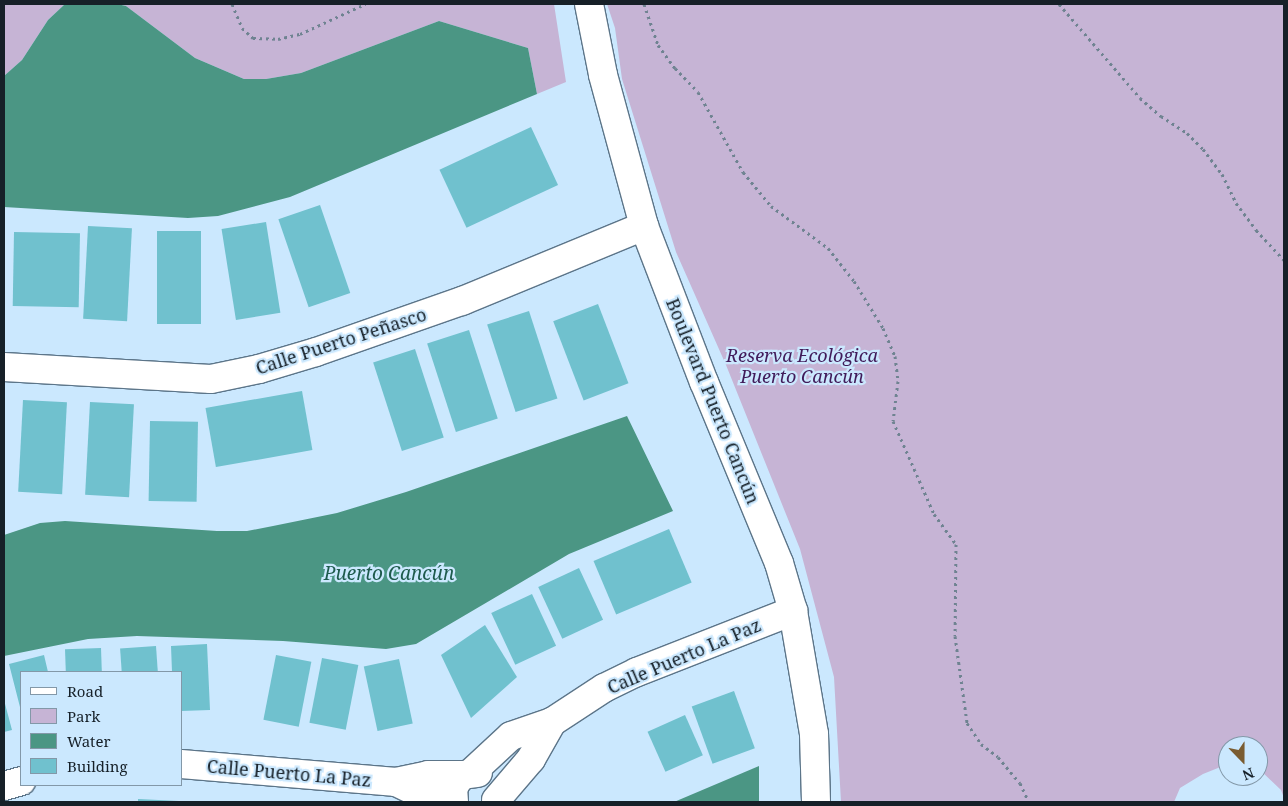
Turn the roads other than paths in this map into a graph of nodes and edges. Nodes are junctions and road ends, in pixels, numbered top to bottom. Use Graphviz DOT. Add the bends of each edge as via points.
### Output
graph roads {
  1 [pos="588,4"];
  2 [pos="644,226"];
  3 [pos="10,369"];
  4 [pos="793,611"];
  5 [pos="552,722"];
  6 [pos="182,764"];
  7 [pos="467,774"];
  8 [pos="20,781"];
  9 [pos="396,782"];
  10 [pos="4,786"];
  11 [pos="495,801"];
  12 [pos="445,802"];
  13 [pos="454,802"];
  14 [pos="816,802"];
  1 -- 2 [label="street, Boulevard Puerto Cancún" via="603,75"];
  2 -- 3 [label="street, Calle Puerto Peñasco" via="462,301 259,369 211,378"];
  2 -- 4 [label="street, Boulevard Puerto Cancún" via="779,563"];
  4 -- 5 [label="street, Calle Puerto La Paz" via="637,672 604,688"];
  4 -- 14 [label="street, Boulevard Puerto Cancún" via="814,734"];
  5 -- 7 [label="street, Calle Puerto La Paz" via="511,736"];
  5 -- 11 [label="street, Calle Puerto La Paz" via="531,759"];
  6 -- 9 [label="street, Calle Puerto La Paz"];
  7 -- 9 [label="street, Calle Puerto La Paz" via="428,775"];
  7 -- 11 [label="street" via="480,773 488,777 493,783"];
  7 -- 13 [label="street" via="453,789"];
  8 -- 10 [label="street"];
  9 -- 12 [label="street, Calle Puerto La Paz"];
}
